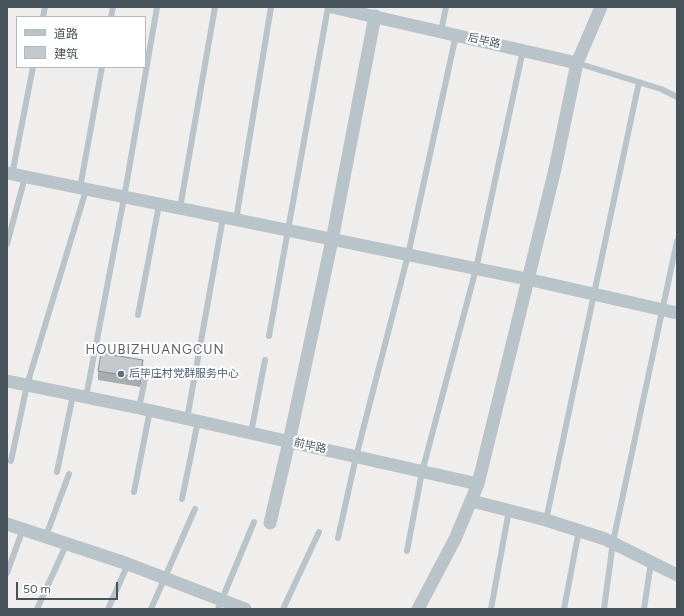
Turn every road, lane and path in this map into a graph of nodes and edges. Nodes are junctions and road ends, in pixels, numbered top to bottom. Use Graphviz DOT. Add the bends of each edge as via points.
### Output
graph roads {
  1 [pos="157,7"];
  2 [pos="215,7"];
  3 [pos="271,7"];
  4 [pos="328,7"];
  5 [pos="332,7"];
  6 [pos="446,7"];
  7 [pos="601,7"];
  8 [pos="376,16"];
  9 [pos="441,31"];
  10 [pos="456,35"];
  11 [pos="523,50"];
  12 [pos="577,63"];
  13 [pos="33,68"];
  14 [pos="102,68"];
  15 [pos="639,82"];
  16 [pos="677,97"];
  17 [pos="10,174"];
  18 [pos="26,177"];
  19 [pos="83,189"];
  20 [pos="124,198"];
  21 [pos="159,205"];
  22 [pos="180,209"];
  23 [pos="223,218"];
  24 [pos="236,220"];
  25 [pos="288,231"];
  26 [pos="332,240"];
  27 [pos="677,241"];
  28 [pos="7,244"];
  29 [pos="408,255"];
  30 [pos="476,269"];
  31 [pos="527,280"];
  32 [pos="594,295"];
  33 [pos="662,310"];
  34 [pos="677,313"];
  35 [pos="138,315"];
  36 [pos="269,336"];
  37 [pos="265,360"];
  38 [pos="147,369"];
  39 [pos="7,381"];
  40 [pos="27,385"];
  41 [pos="80,396"];
  42 [pos="145,409"];
  43 [pos="193,420"];
  44 [pos="251,433"];
  45 [pos="289,442"];
  46 [pos="356,457"];
  47 [pos="11,461"];
  48 [pos="57,472"];
  49 [pos="422,472"];
  50 [pos="69,474"];
  51 [pos="478,484"];
  52 [pos="134,492"];
  53 [pos="182,499"];
  54 [pos="472,501"];
  55 [pos="194,509"];
  56 [pos="509,510"];
  57 [pos="546,520"];
  58 [pos="254,522"];
  59 [pos="270,523"];
  60 [pos="7,524"];
  61 [pos="23,529"];
  62 [pos="579,530"];
  63 [pos="319,532"];
  64 [pos="46,536"];
  65 [pos="338,538"];
  66 [pos="613,542"];
  67 [pos="67,544"];
  68 [pos="407,550"];
  69 [pos="651,562"];
  70 [pos="128,564"];
  71 [pos="7,573"];
  72 [pos="677,575"];
  73 [pos="165,578"];
  74 [pos="220,605"];
  75 [pos="37,609"];
  76 [pos="108,609"];
  77 [pos="151,609"];
  78 [pos="245,609"];
  79 [pos="284,609"];
  80 [pos="418,609"];
  81 [pos="491,609"];
  82 [pos="564,609"];
  83 [pos="604,609"];
  84 [pos="644,609"];
  1 -- 20 [label="lane"];
  2 -- 22 [label="lane"];
  3 -- 24 [label="lane"];
  4 -- 25 [label="lane"];
  5 -- 8 [label="street, 后毕路"];
  6 -- 9 [label="lane"];
  7 -- 12 [label="street"];
  8 -- 9 [label="street, 后毕路"];
  8 -- 26 [label="street"];
  9 -- 10 [label="street, 后毕路"];
  10 -- 11 [label="street, 后毕路"];
  10 -- 29 [label="lane"];
  11 -- 12 [label="street, 后毕路"];
  11 -- 30 [label="lane"];
  12 -- 15 [label="lane"];
  12 -- 31 [label="street" via="555,169"];
  13 -- 17 [label="lane"];
  14 -- 19 [label="lane"];
  15 -- 16 [label="lane"];
  15 -- 32 [label="lane"];
  17 -- 18 [label="street"];
  18 -- 19 [label="street"];
  18 -- 28 [label="lane"];
  19 -- 20 [label="street"];
  19 -- 40 [label="lane"];
  20 -- 21 [label="street"];
  20 -- 41 [label="lane"];
  21 -- 22 [label="street"];
  21 -- 35 [label="lane"];
  22 -- 23 [label="street"];
  23 -- 24 [label="street"];
  23 -- 43 [label="lane"];
  24 -- 25 [label="street"];
  25 -- 26 [label="street"];
  25 -- 36 [label="lane"];
  26 -- 29 [label="street"];
  26 -- 45 [label="street"];
  27 -- 33 [label="lane"];
  29 -- 30 [label="street"];
  29 -- 46 [label="lane"];
  30 -- 31 [label="street"];
  30 -- 49 [label="lane"];
  31 -- 32 [label="street"];
  31 -- 51 [label="street"];
  32 -- 33 [label="street"];
  32 -- 57 [label="lane"];
  33 -- 34 [label="street"];
  33 -- 66 [label="lane"];
  37 -- 44 [label="lane"];
  38 -- 42 [label="lane"];
  39 -- 40 [label="street, 前毕路"];
  40 -- 41 [label="street, 前毕路"];
  40 -- 47 [label="lane"];
  41 -- 42 [label="street, 前毕路"];
  41 -- 48 [label="lane"];
  42 -- 43 [label="street, 前毕路"];
  42 -- 52 [label="lane"];
  43 -- 44 [label="street, 前毕路"];
  43 -- 53 [label="lane"];
  44 -- 45 [label="street, 前毕路"];
  45 -- 46 [label="street, 前毕路"];
  45 -- 59 [label="street"];
  46 -- 49 [label="street, 前毕路"];
  46 -- 65 [label="lane"];
  49 -- 51 [label="street, 前毕路"];
  49 -- 68 [label="lane"];
  50 -- 64 [label="lane"];
  51 -- 54 [label="street"];
  54 -- 56 [label="street"];
  54 -- 80 [label="street"];
  55 -- 73 [label="lane"];
  56 -- 57 [label="street"];
  56 -- 81 [label="lane"];
  57 -- 62 [label="street"];
  58 -- 74 [label="lane"];
  60 -- 61 [label="street"];
  61 -- 64 [label="street"];
  61 -- 71 [label="lane"];
  62 -- 66 [label="street"];
  62 -- 82 [label="lane"];
  63 -- 79 [label="lane"];
  64 -- 67 [label="street"];
  66 -- 69 [label="street"];
  66 -- 83 [label="lane"];
  67 -- 70 [label="street"];
  67 -- 75 [label="lane"];
  69 -- 72 [label="street"];
  69 -- 84 [label="lane"];
  70 -- 73 [label="street"];
  70 -- 76 [label="lane"];
  73 -- 74 [label="street"];
  73 -- 77 [label="lane"];
  74 -- 78 [label="street"];
}
